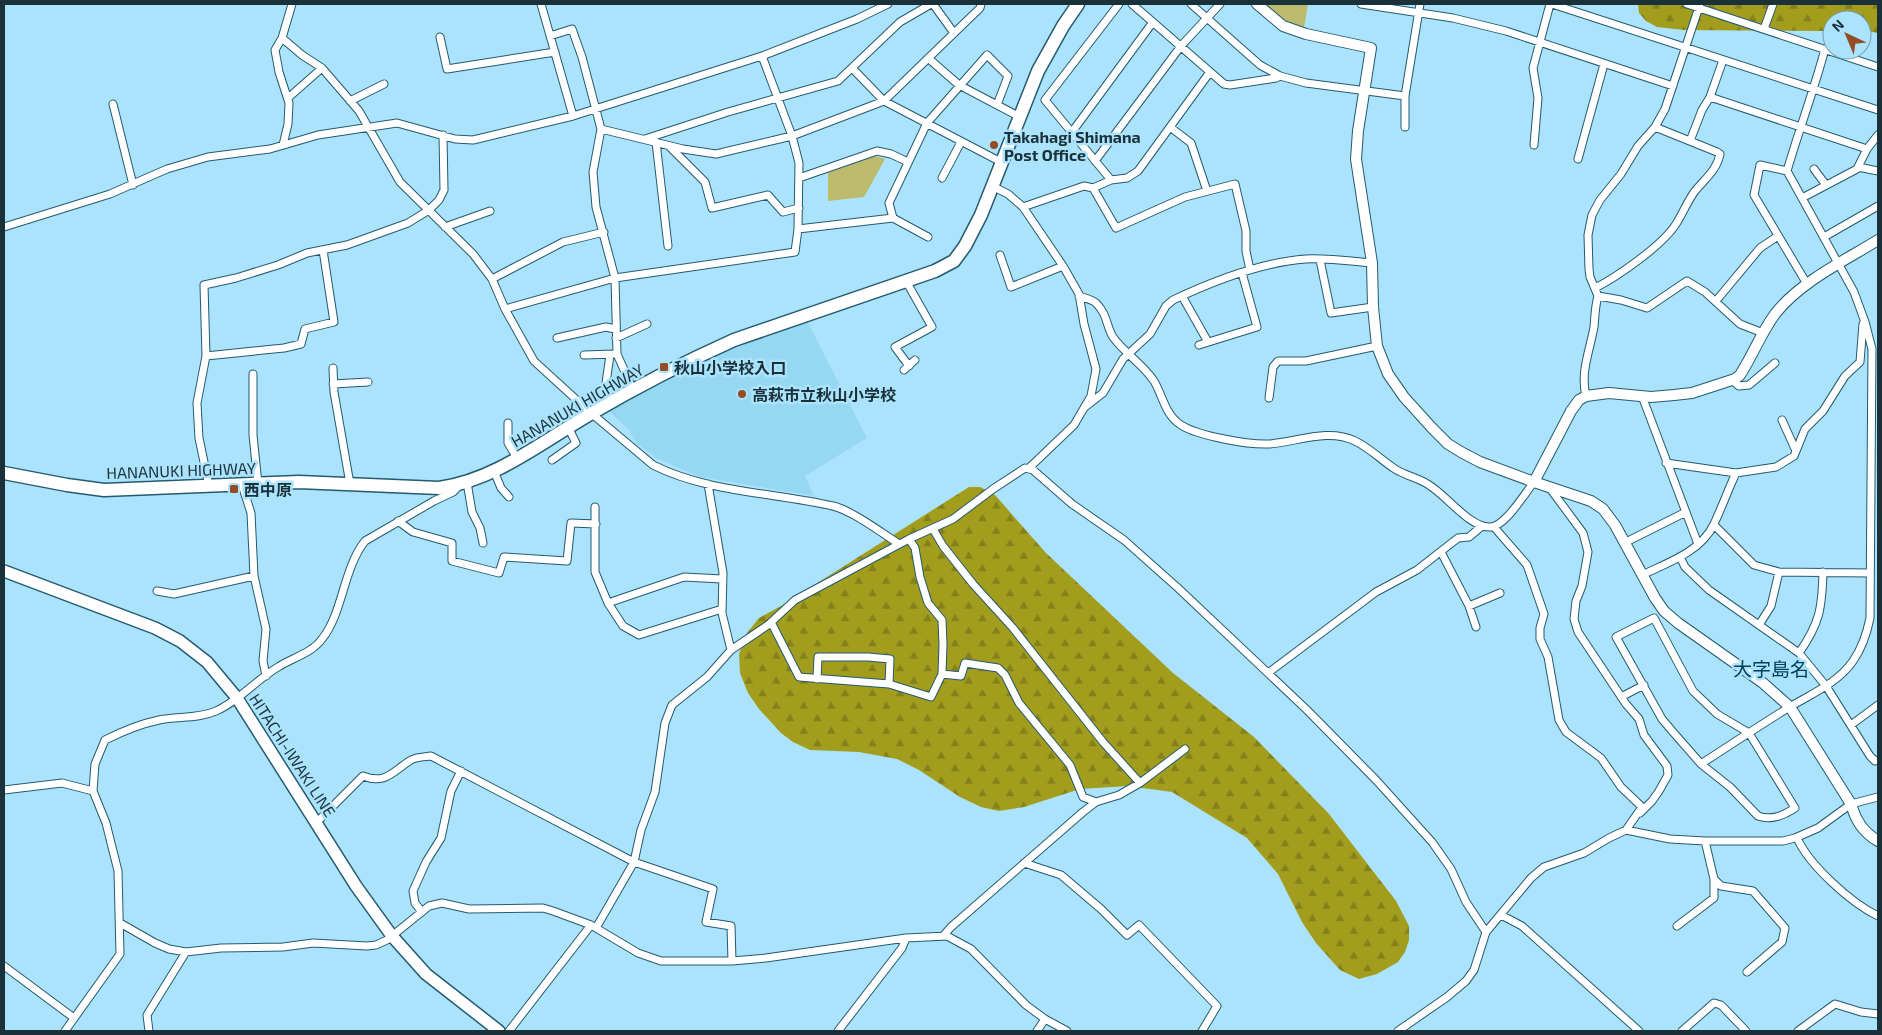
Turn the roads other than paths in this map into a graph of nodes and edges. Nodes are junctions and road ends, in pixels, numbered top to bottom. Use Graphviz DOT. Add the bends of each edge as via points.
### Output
graph roads {
  1 [pos="292,4"];
  2 [pos="541,4"];
  3 [pos="888,4"];
  4 [pos="932,4"];
  5 [pos="981,4"];
  6 [pos="1078,4"];
  7 [pos="1119,4"];
  8 [pos="1132,4"];
  9 [pos="1191,4"];
  10 [pos="1220,4"];
  11 [pos="1257,4"];
  12 [pos="1361,4"];
  13 [pos="1420,4"];
  14 [pos="1551,4"];
  15 [pos="1687,4"];
  16 [pos="1773,4"];
  17 [pos="1699,6"];
  18 [pos="1419,12"];
  19 [pos="1207,18"];
  20 [pos="1153,22"];
  21 [pos="1764,29"];
  22 [pos="954,33"];
  23 [pos="550,36"];
  24 [pos="440,37"];
  25 [pos="282,38"];
  26 [pos="1539,41"];
  27 [pos="1181,46"];
  28 [pos="1686,47"];
  29 [pos="1822,48"];
  30 [pos="555,52"];
  31 [pos="762,56"];
  32 [pos="928,58"];
  33 [pos="1723,60"];
  34 [pos="1822,60"];
  35 [pos="1857,60"];
  36 [pos="1604,64"];
  37 [pos="1878,67"];
  38 [pos="322,68"];
  39 [pos="852,68"];
  40 [pos="1210,72"];
  41 [pos="1280,76"];
  42 [pos="384,84"];
  43 [pos="959,85"];
  44 [pos="1673,86"];
  45 [pos="1814,88"];
  46 [pos="1365,91"];
  47 [pos="1406,96"];
  48 [pos="1710,97"];
  49 [pos="288,98"];
  50 [pos="778,98"];
  51 [pos="350,101"];
  52 [pos="884,101"];
  53 [pos="113,104"];
  54 [pos="997,106"];
  55 [pos="595,110"];
  56 [pos="1878,110"];
  57 [pos="573,116"];
  58 [pos="1020,117"];
  59 [pos="927,123"];
  60 [pos="1170,127"];
  61 [pos="1655,127"];
  62 [pos="1800,127"];
  63 [pos="370,128"];
  64 [pos="1405,128"];
  65 [pos="601,129"];
  66 [pos="1072,132"];
  67 [pos="443,135"];
  68 [pos="1878,135"];
  69 [pos="792,136"];
  70 [pos="645,139"];
  71 [pos="1690,141"];
  72 [pos="656,142"];
  73 [pos="961,142"];
  74 [pos="283,145"];
  75 [pos="669,145"];
  76 [pos="1534,145"];
  77 [pos="1867,149"];
  78 [pos="1578,159"];
  79 [pos="1096,161"];
  80 [pos="908,162"];
  81 [pos="1002,162"];
  82 [pos="1858,167"];
  83 [pos="1814,169"];
  84 [pos="1787,171"];
  85 [pos="1878,171"];
  86 [pos="799,178"];
  87 [pos="942,178"];
  88 [pos="1111,180"];
  89 [pos="133,185"];
  90 [pos="1826,185"];
  91 [pos="992,186"];
  92 [pos="1093,188"];
  93 [pos="1207,191"];
  94 [pos="1802,198"];
  95 [pos="1878,206"];
  96 [pos="1023,207"];
  97 [pos="798,208"];
  98 [pos="429,210"];
  99 [pos="490,211"];
  100 [pos="893,218"];
  101 [pos="445,227"];
  102 [pos="4,228"];
  103 [pos="798,229"];
  104 [pos="604,232"];
  105 [pos="1778,236"];
  106 [pos="928,237"];
  107 [pos="1824,237"];
  108 [pos="1878,240"];
  109 [pos="668,246"];
  110 [pos="323,250"];
  111 [pos="1000,256"];
  112 [pos="1320,260"];
  113 [pos="1372,263"];
  114 [pos="1839,265"];
  115 [pos="1063,266"];
  116 [pos="1250,270"];
  117 [pos="1242,273"];
  118 [pos="616,278"];
  119 [pos="492,279"];
  120 [pos="906,281"];
  121 [pos="1807,284"];
  122 [pos="1595,288"];
  123 [pos="1079,296"];
  124 [pos="1182,296"];
  125 [pos="1598,296"];
  126 [pos="1716,301"];
  127 [pos="1373,308"];
  128 [pos="505,309"];
  129 [pos="1864,318"];
  130 [pos="647,324"];
  131 [pos="615,329"];
  132 [pos="1763,333"];
  133 [pos="557,338"];
  134 [pos="616,338"];
  135 [pos="1208,342"];
  136 [pos="1199,345"];
  137 [pos="1377,346"];
  138 [pos="1875,349"];
  139 [pos="1128,353"];
  140 [pos="584,355"];
  141 [pos="613,355"];
  142 [pos="206,356"];
  143 [pos="916,360"];
  144 [pos="1775,363"];
  145 [pos="333,368"];
  146 [pos="253,374"];
  147 [pos="1732,380"];
  148 [pos="368,382"];
  149 [pos="333,384"];
  150 [pos="633,390"];
  151 [pos="1586,396"];
  152 [pos="1642,396"];
  153 [pos="1269,398"];
  154 [pos="611,402"];
  155 [pos="1085,407"];
  156 [pos="592,413"];
  157 [pos="1782,420"];
  158 [pos="508,424"];
  159 [pos="568,427"];
  160 [pos="1796,451"];
  161 [pos="517,458"];
  162 [pos="552,460"];
  163 [pos="1666,463"];
  164 [pos="1029,468"];
  165 [pos="494,471"];
  166 [pos="4,473"];
  167 [pos="1736,474"];
  168 [pos="1534,482"];
  169 [pos="1874,482"];
  170 [pos="464,483"];
  171 [pos="258,484"];
  172 [pos="350,484"];
  173 [pos="708,484"];
  174 [pos="242,485"];
  175 [pos="209,486"];
  176 [pos="1548,486"];
  177 [pos="509,497"];
  178 [pos="596,507"];
  179 [pos="1686,512"];
  180 [pos="398,521"];
  181 [pos="596,524"];
  182 [pos="1714,525"];
  183 [pos="1482,526"];
  184 [pos="1494,527"];
  185 [pos="933,529"];
  186 [pos="909,539"];
  187 [pos="1624,543"];
  188 [pos="483,544"];
  189 [pos="899,544"];
  190 [pos="1698,544"];
  191 [pos="1442,552"];
  192 [pos="1680,557"];
  193 [pos="4,571"];
  194 [pos="1779,572"];
  195 [pos="1823,572"];
  196 [pos="1870,573"];
  197 [pos="1642,575"];
  198 [pos="254,576"];
  199 [pos="722,580"];
  200 [pos="157,591"];
  201 [pos="1500,594"];
  202 [pos="608,603"];
  203 [pos="1468,606"];
  204 [pos="722,609"];
  205 [pos="1870,618"];
  206 [pos="1878,618"];
  207 [pos="771,622"];
  208 [pos="1759,625"];
  209 [pos="1476,627"];
  210 [pos="731,650"];
  211 [pos="1799,653"];
  212 [pos="1268,673"];
  213 [pos="942,674"];
  214 [pos="266,676"];
  215 [pos="818,679"];
  216 [pos="889,684"];
  217 [pos="1644,685"];
  218 [pos="1826,686"];
  219 [pos="1621,696"];
  220 [pos="237,698"];
  221 [pos="1878,705"];
  222 [pos="1790,706"];
  223 [pos="1851,725"];
  224 [pos="1749,733"];
  225 [pos="1186,750"];
  226 [pos="1878,760"];
  227 [pos="1701,764"];
  228 [pos="461,771"];
  229 [pos="1140,783"];
  230 [pos="4,790"];
  231 [pos="93,791"];
  232 [pos="1878,796"];
  233 [pos="1096,802"];
  234 [pos="1851,804"];
  235 [pos="1640,813"];
  236 [pos="317,822"];
  237 [pos="1626,830"];
  238 [pos="1796,838"];
  239 [pos="1878,840"];
  240 [pos="1705,841"];
  241 [pos="634,862"];
  242 [pos="1024,863"];
  243 [pos="1714,879"];
  244 [pos="422,912"];
  245 [pos="1501,915"];
  246 [pos="1878,916"];
  247 [pos="120,923"];
  248 [pos="1677,926"];
  249 [pos="593,927"];
  250 [pos="1486,932"];
  251 [pos="392,936"];
  252 [pos="943,936"];
  253 [pos="906,938"];
  254 [pos="186,952"];
  255 [pos="732,962"];
  256 [pos="4,966"];
  257 [pos="1747,972"];
  258 [pos="1878,1014"];
  259 [pos="74,1018"];
  260 [pos="1045,1019"];
  261 [pos="65,1031"];
  262 [pos="149,1031"];
  263 [pos="499,1031"];
  264 [pos="509,1031"];
  265 [pos="838,1031"];
  266 [pos="1036,1031"];
  267 [pos="1067,1031"];
  268 [pos="1202,1031"];
  269 [pos="1398,1031"];
  270 [pos="1639,1031"];
  271 [pos="1682,1031"];
  272 [pos="1746,1031"];
  273 [pos="1798,1031"];
  1 -- 25 [label="street"];
  2 -- 23 [label="street"];
  3 -- 31 [label="street"];
  4 -- 22 [label="street"];
  4 -- 39 [label="street" via="900,22"];
  5 -- 22 [label="street"];
  6 -- 58 [label="highway, HANANUKI HIGHWAY" via="1047,52"];
  7 -- 66 [label="street" via="1046,100"];
  8 -- 20 [label="street"];
  9 -- 19 [label="street"];
  10 -- 19 [label="street"];
  11 -- 46 [label="street" via="1283,26 1371,48"];
  12 -- 18 [label="street"];
  13 -- 18 [label="street"];
  14 -- 26 [label="street"];
  14 -- 28 [label="street"];
  15 -- 17 [label="street"];
  16 -- 21 [label="street"];
  17 -- 21 [label="street"];
  17 -- 28 [label="street"];
  18 -- 26 [label="street"];
  18 -- 47 [label="street"];
  19 -- 27 [label="street"];
  19 -- 41 [label="street" via="1260,65"];
  20 -- 27 [label="street"];
  20 -- 66 [label="street"];
  21 -- 29 [label="street"];
  22 -- 32 [label="street"];
  23 -- 30 [label="street"];
  23 -- 55 [label="street" via="572,29"];
  24 -- 30 [label="street" via="447,69"];
  25 -- 38 [label="street"];
  25 -- 49 [label="street" via="275,50"];
  26 -- 36 [label="street"];
  26 -- 76 [label="street" via="1533,68 1538,98"];
  27 -- 40 [label="street"];
  27 -- 79 [label="street"];
  28 -- 33 [label="street"];
  28 -- 44 [label="street"];
  30 -- 57 [label="street"];
  31 -- 50 [label="street"];
  31 -- 55 [label="street"];
  32 -- 43 [label="street"];
  32 -- 52 [label="street"];
  33 -- 45 [label="street"];
  33 -- 48 [label="street"];
  34 -- 45 [label="street"];
  35 -- 37 [label="street"];
  36 -- 44 [label="street"];
  36 -- 78 [label="street"];
  38 -- 49 [label="street"];
  38 -- 51 [label="street"];
  39 -- 50 [label="street" via="838,81"];
  39 -- 52 [label="street"];
  40 -- 41 [label="street" via="1230,85"];
  40 -- 60 [label="street"];
  41 -- 46 [label="street"];
  42 -- 51 [label="street"];
  43 -- 54 [label="street"];
  43 -- 54 [label="street" via="987,55 1008,76"];
  43 -- 59 [label="street"];
  44 -- 61 [label="street"];
  45 -- 56 [label="street"];
  45 -- 62 [label="street"];
  46 -- 47 [label="street"];
  46 -- 113 [label="street" via="1356,159"];
  47 -- 64 [label="street"];
  48 -- 62 [label="street"];
  48 -- 71 [label="street"];
  49 -- 74 [label="street" via="288,124"];
  50 -- 69 [label="street"];
  50 -- 70 [label="street"];
  51 -- 63 [label="street"];
  52 -- 59 [label="street"];
  52 -- 69 [label="street"];
  53 -- 89 [label="street"];
  54 -- 58 [label="street"];
  55 -- 57 [label="street"];
  55 -- 65 [label="street"];
  57 -- 67 [label="street" via="473,140"];
  58 -- 81 [label="highway, HANANUKI HIGHWAY"];
  59 -- 73 [label="street"];
  59 -- 80 [label="street"];
  60 -- 88 [label="street" via="1136,173"];
  60 -- 93 [label="street" via="1191,143"];
  61 -- 71 [label="street"];
  61 -- 122 [label="street" via="1638,146 1592,216 1588,235 1589,269"];
  62 -- 77 [label="street"];
  62 -- 84 [label="street"];
  63 -- 67 [label="street" via="397,123"];
  63 -- 74 [label="street"];
  63 -- 98 [label="street" via="400,182"];
  65 -- 70 [label="street"];
  65 -- 104 [label="street" via="593,172 596,207"];
  66 -- 79 [label="street"];
  67 -- 98 [label="street" via="444,190"];
  68 -- 77 [label="street"];
  69 -- 75 [label="street" via="716,154"];
  69 -- 86 [label="street"];
  70 -- 72 [label="street"];
  71 -- 122 [label="street" via="1720,154 1714,171 1694,193 1665,237 1614,278"];
  72 -- 75 [label="street"];
  72 -- 109 [label="street"];
  73 -- 81 [label="street"];
  73 -- 87 [label="street"];
  74 -- 89 [label="street" via="208,157"];
  75 -- 97 [label="street" via="704,182 712,208 768,194 783,212"];
  77 -- 82 [label="street"];
  79 -- 88 [label="street"];
  80 -- 86 [label="street" via="877,151"];
  80 -- 100 [label="street" via="889,203"];
  81 -- 91 [label="highway, HANANUKI HIGHWAY"];
  82 -- 85 [label="street"];
  82 -- 90 [label="street"];
  83 -- 90 [label="street"];
  84 -- 94 [label="street"];
  84 -- 105 [label="street" via="1760,166 1755,184 1754,195"];
  86 -- 97 [label="street"];
  88 -- 92 [label="street"];
  89 -- 102 [label="street"];
  90 -- 94 [label="street"];
  91 -- 96 [label="street"];
  91 -- 120 [label="highway, HANANUKI HIGHWAY" via="971,234 954,261"];
  92 -- 93 [label="street" via="1116,228 1185,197"];
  92 -- 96 [label="street" via="1084,186"];
  93 -- 116 [label="street" via="1235,184 1246,231"];
  94 -- 107 [label="street"];
  95 -- 107 [label="street"];
  96 -- 115 [label="street"];
  97 -- 103 [label="street"];
  98 -- 101 [label="street"];
  98 -- 110 [label="street" via="408,223 347,245"];
  99 -- 101 [label="street"];
  100 -- 103 [label="street"];
  100 -- 106 [label="street"];
  101 -- 119 [label="street" via="473,254"];
  103 -- 118 [label="street" via="795,252"];
  104 -- 118 [label="street"];
  104 -- 119 [label="street" via="563,242"];
  105 -- 121 [label="street"];
  105 -- 126 [label="street" via="1760,248"];
  107 -- 114 [label="street"];
  108 -- 114 [label="street"];
  110 -- 142 [label="street" via="307,252 278,265 204,285"];
  110 -- 142 [label="street" via="334,322 305,329 301,344"];
  111 -- 115 [label="street" via="1011,287"];
  112 -- 113 [label="street"];
  112 -- 116 [label="street" via="1291,261"];
  112 -- 127 [label="street" via="1331,314"];
  113 -- 127 [label="street"];
  114 -- 121 [label="street"];
  114 -- 129 [label="street"];
  115 -- 123 [label="street"];
  116 -- 117 [label="street"];
  117 -- 124 [label="street"];
  117 -- 135 [label="street" via="1257,326"];
  118 -- 128 [label="street"];
  118 -- 131 [label="street"];
  119 -- 128 [label="street"];
  120 -- 143 [label="street" via="932,326 895,346 906,368"];
  120 -- 150 [label="highway, HANANUKI HIGHWAY" via="734,340"];
  121 -- 132 [label="street" via="1782,306"];
  122 -- 125 [label="street"];
  123 -- 139 [label="street" via="1095,302 1105,315 1112,336"];
  123 -- 155 [label="street" via="1096,369 1094,387"];
  124 -- 135 [label="street"];
  124 -- 139 [label="street" via="1169,303 1150,334"];
  125 -- 126 [label="street" via="1646,308 1687,281"];
  125 -- 151 [label="street" via="1584,371"];
  126 -- 132 [label="street" via="1740,324"];
  127 -- 137 [label="street"];
  128 -- 156 [label="street" via="534,361"];
  129 -- 138 [label="street"];
  129 -- 160 [label="street" via="1860,362 1845,376 1823,411 1805,428"];
  130 -- 134 [label="street"];
  131 -- 133 [label="street" via="606,327"];
  131 -- 134 [label="street"];
  132 -- 147 [label="street" via="1740,375"];
  134 -- 141 [label="street"];
  135 -- 136 [label="street"];
  137 -- 153 [label="street" via="1306,361 1278,361 1273,367"];
  137 -- 168 [label="street" via="1395,385 1448,444 1480,462"];
  138 -- 169 [label="street"];
  139 -- 155 [label="street" via="1103,393"];
  139 -- 183 [label="street" via="1153,379 1166,408 1181,425 1219,437 1268,444 1319,436 1355,440 1397,470 1429,485"];
  140 -- 141 [label="street"];
  141 -- 150 [label="street"];
  141 -- 154 [label="street" via="606,383"];
  142 -- 175 [label="street" via="197,403 199,438"];
  144 -- 147 [label="street" via="1749,385 1739,386"];
  145 -- 149 [label="street"];
  146 -- 171 [label="street" via="253,435"];
  147 -- 152 [label="street" via="1692,393"];
  148 -- 149 [label="street"];
  149 -- 172 [label="street"];
  150 -- 154 [label="highway, HANANUKI HIGHWAY"];
  151 -- 152 [label="street" via="1609,393"];
  151 -- 168 [label="street" via="1571,411"];
  152 -- 163 [label="street"];
  154 -- 156 [label="highway, HANANUKI HIGHWAY"];
  155 -- 164 [label="street" via="1065,435"];
  156 -- 159 [label="highway, HANANUKI HIGHWAY"];
  156 -- 173 [label="street" via="653,465"];
  157 -- 160 [label="street"];
  158 -- 161 [label="street" via="508,443"];
  159 -- 161 [label="highway, HANANUKI HIGHWAY"];
  159 -- 162 [label="street" via="576,443"];
  160 -- 167 [label="street" via="1794,456 1776,467"];
  161 -- 165 [label="highway, HANANUKI HIGHWAY"];
  163 -- 167 [label="street"];
  163 -- 179 [label="street"];
  164 -- 185 [label="street" via="1019,470 960,514"];
  164 -- 212 [label="street" via="1072,504 1124,540"];
  165 -- 170 [label="highway, HANANUKI HIGHWAY"];
  165 -- 177 [label="street"];
  166 -- 175 [label="highway, HANANUKI HIGHWAY" via="104,490"];
  167 -- 182 [label="street"];
  168 -- 176 [label="street"];
  168 -- 184 [label="street" via="1512,511"];
  169 -- 196 [label="street"];
  170 -- 172 [label="highway, HANANUKI HIGHWAY" via="439,488"];
  170 -- 180 [label="street"];
  170 -- 188 [label="street"];
  171 -- 172 [label="highway, HANANUKI HIGHWAY"];
  171 -- 174 [label="highway, HANANUKI HIGHWAY"];
  173 -- 189 [label="street" via="834,506"];
  173 -- 199 [label="street"];
  174 -- 175 [label="highway, HANANUKI HIGHWAY"];
  174 -- 198 [label="street" via="251,513"];
  176 -- 187 [label="street" via="1598,505 1611,519"];
  176 -- 219 [label="street" via="1583,533 1588,552 1576,600 1574,619 1578,632"];
  178 -- 181 [label="street"];
  179 -- 187 [label="street"];
  179 -- 190 [label="street"];
  180 -- 181 [label="street" via="412,532 452,543 452,561 499,573 504,557 567,560 571,524"];
  180 -- 214 [label="street" via="359,548 331,624 318,644"];
  181 -- 202 [label="street" via="595,572"];
  182 -- 190 [label="street"];
  182 -- 194 [label="street" via="1754,565"];
  183 -- 184 [label="street"];
  183 -- 191 [label="street" via="1469,537 1458,538"];
  184 -- 235 [label="street" via="1527,565 1544,614 1540,639 1548,657 1559,720 1566,732 1601,758 1621,787 1642,807"];
  185 -- 186 [label="street"];
  185 -- 229 [label="street" via="972,584 1013,628 1103,742"];
  186 -- 189 [label="street"];
  186 -- 213 [label="street" via="915,548 928,603 942,620"];
  187 -- 197 [label="street"];
  189 -- 207 [label="street" via="795,600"];
  190 -- 192 [label="street"];
  191 -- 203 [label="street"];
  191 -- 212 [label="street" via="1376,592"];
  192 -- 197 [label="street"];
  192 -- 208 [label="street" via="1701,584"];
  193 -- 220 [label="main road, HITACHI-IWAKI LINE" via="137,621 180,641 207,662"];
  194 -- 195 [label="street"];
  194 -- 208 [label="street" via="1770,606"];
  195 -- 196 [label="street"];
  195 -- 211 [label="street" via="1821,611 1814,630"];
  196 -- 205 [label="street"];
  197 -- 222 [label="street" via="1669,616"];
  198 -- 200 [label="street" via="174,594"];
  198 -- 214 [label="street" via="266,629 262,661"];
  199 -- 202 [label="street" via="684,577"];
  199 -- 204 [label="street"];
  201 -- 203 [label="street"];
  202 -- 204 [label="street" via="623,626 639,635"];
  203 -- 209 [label="street"];
  204 -- 210 [label="street"];
  205 -- 206 [label="street"];
  205 -- 218 [label="street" via="1865,639 1853,661"];
  207 -- 210 [label="street"];
  207 -- 215 [label="street" via="798,677"];
  208 -- 211 [label="street"];
  210 -- 241 [label="street" via="707,677 670,709 655,792"];
  211 -- 218 [label="street"];
  212 -- 250 [label="street" via="1376,780 1432,842"];
  213 -- 216 [label="street" via="931,697"];
  213 -- 233 [label="street" via="961,676 965,663 998,668 1019,703 1070,765 1083,797"];
  214 -- 220 [label="street"];
  215 -- 216 [label="street"];
  215 -- 216 [label="street" via="818,657 868,657 890,659"];
  217 -- 219 [label="street"];
  217 -- 224 [label="street" via="1616,637 1654,618 1693,691 1717,714"];
  217 -- 227 [label="street" via="1662,719"];
  218 -- 222 [label="street"];
  218 -- 223 [label="street"];
  219 -- 235 [label="street" via="1667,766 1668,775 1659,791"];
  220 -- 231 [label="street" via="216,711 160,720 106,740 95,764"];
  220 -- 236 [label="main road, HITACHI-IWAKI LINE"];
  221 -- 223 [label="street"];
  222 -- 224 [label="street"];
  222 -- 234 [label="street"];
  223 -- 226 [label="street" via="1870,756"];
  224 -- 227 [label="street"];
  224 -- 227 [label="street" via="1795,808 1779,817 1758,816 1730,787"];
  225 -- 229 [label="street"];
  228 -- 236 [label="street" via="431,756 412,759 394,774 374,780 363,776"];
  228 -- 241 [label="street"];
  228 -- 244 [label="street" via="451,792 441,838 413,891 414,903"];
  229 -- 233 [label="street" via="1119,795"];
  230 -- 231 [label="street" via="62,783"];
  231 -- 247 [label="street" via="106,824 118,871"];
  232 -- 234 [label="street"];
  233 -- 242 [label="street"];
  234 -- 238 [label="street" via="1818,828"];
  234 -- 239 [label="street" via="1863,830"];
  235 -- 237 [label="street"];
  236 -- 251 [label="main road, HITACHI-IWAKI LINE" via="356,886"];
  237 -- 240 [label="street"];
  237 -- 245 [label="street" via="1584,853 1540,869"];
  238 -- 240 [label="street" via="1766,842"];
  238 -- 246 [label="street" via="1810,860 1826,876 1859,905"];
  240 -- 243 [label="street"];
  241 -- 249 [label="street"];
  241 -- 255 [label="street" via="713,889 706,922 731,926"];
  242 -- 252 [label="street"];
  242 -- 268 [label="street" via="1061,875 1127,935 1139,924 1217,1006"];
  243 -- 248 [label="street" via="1714,898"];
  243 -- 257 [label="street" via="1721,886 1753,891 1785,928 1782,942"];
  244 -- 249 [label="street" via="429,906 442,903 469,909 542,908"];
  244 -- 251 [label="street"];
  245 -- 250 [label="street"];
  245 -- 270 [label="street" via="1522,926"];
  247 -- 254 [label="street" via="155,943"];
  247 -- 259 [label="street" via="120,954"];
  249 -- 255 [label="street" via="661,961"];
  249 -- 264 [label="street"];
  250 -- 269 [label="street" via="1474,970 1466,981"];
  251 -- 254 [label="street" via="367,946 313,943"];
  251 -- 263 [label="main road, HITACHI-IWAKI LINE" via="426,974"];
  252 -- 253 [label="street"];
  252 -- 260 [label="street" via="971,950 1019,999"];
  253 -- 255 [label="street"];
  253 -- 265 [label="street" via="902,948"];
  254 -- 262 [label="street" via="147,1015"];
  256 -- 259 [label="street"];
  258 -- 273 [label="street" via="1834,1004"];
  259 -- 261 [label="street"];
  260 -- 266 [label="street"];
  260 -- 267 [label="street"];
  271 -- 272 [label="street" via="1714,1003 1721,1004"];
}
